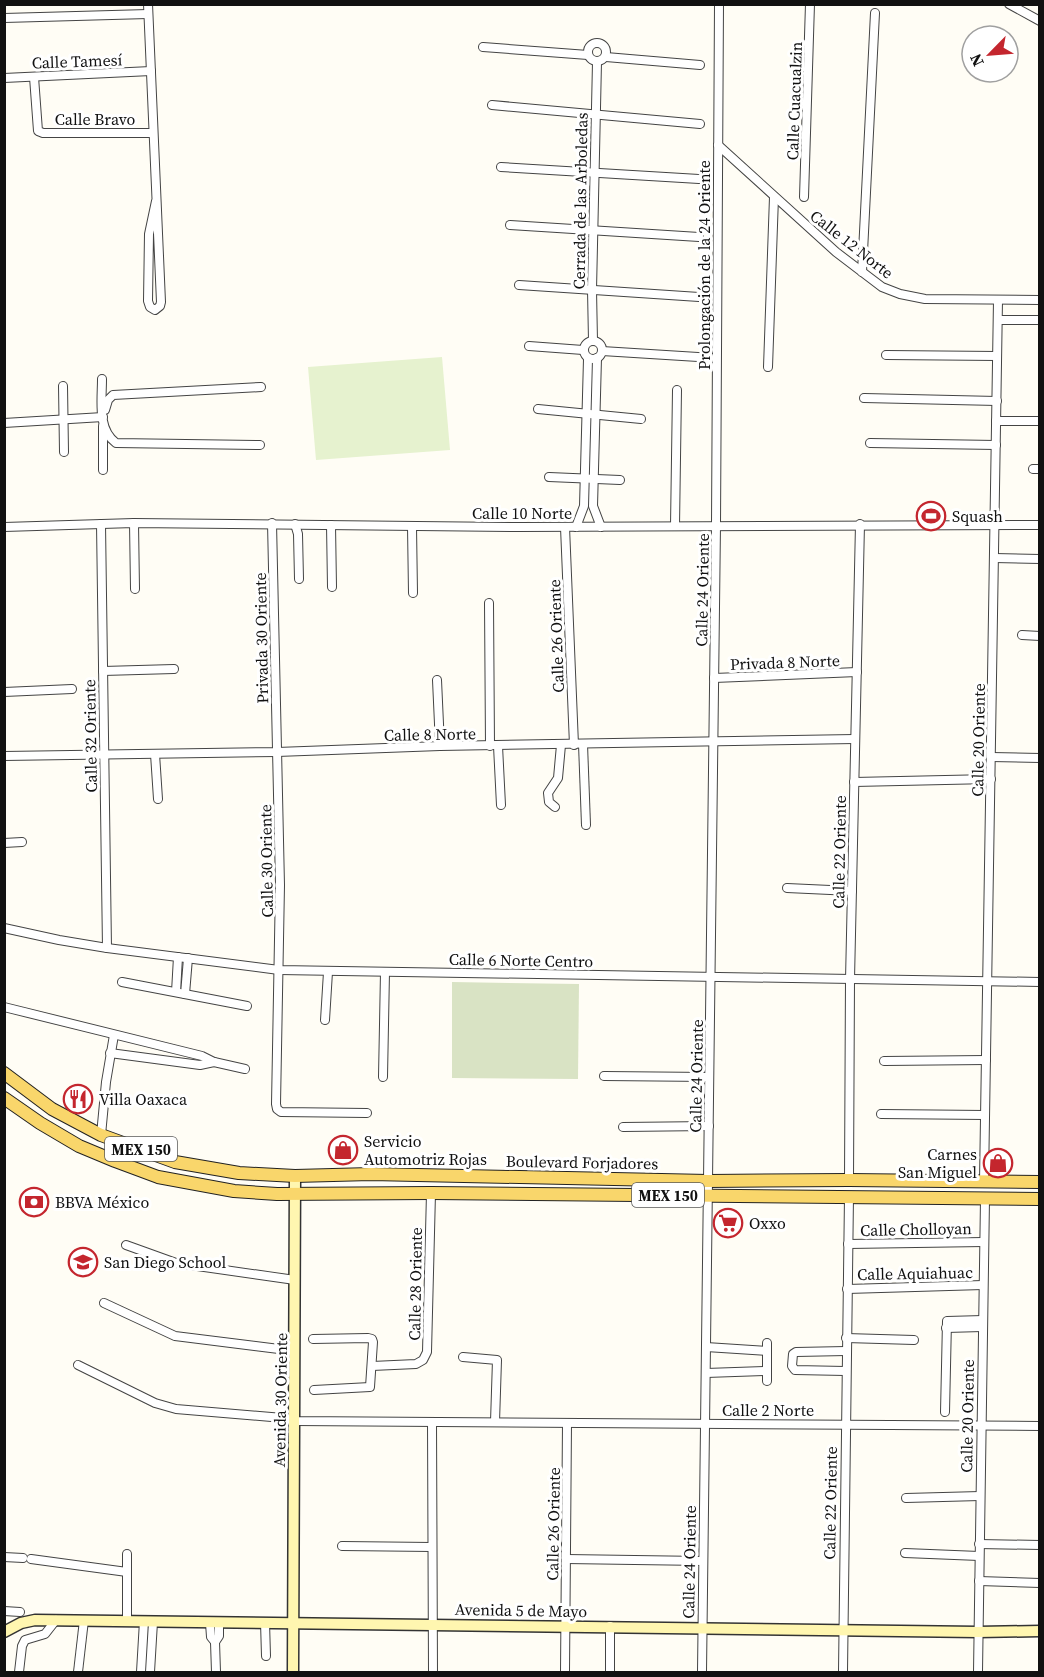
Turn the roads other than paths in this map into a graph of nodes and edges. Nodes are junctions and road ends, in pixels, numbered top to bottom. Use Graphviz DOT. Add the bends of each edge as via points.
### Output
graph roads {
  1 [pos="148,4"];
  2 [pos="718,4"];
  3 [pos="810,4"];
  4 [pos="1009,4"];
  5 [pos="876,13"];
  6 [pos="148,14"];
  7 [pos="4,18"];
  8 [pos="1040,21"];
  9 [pos="483,47"];
  10 [pos="588,55"];
  11 [pos="606,57"];
  12 [pos="597,62"];
  13 [pos="700,65"];
  14 [pos="151,71"];
  15 [pos="34,76"];
  16 [pos="4,78"];
  17 [pos="492,105"];
  18 [pos="594,114"];
  19 [pos="700,124"];
  20 [pos="153,132"];
  21 [pos="718,145"];
  22 [pos="501,167"];
  23 [pos="593,172"];
  24 [pos="699,179"];
  25 [pos="774,197"];
  26 [pos="804,197"];
  27 [pos="156,201"];
  28 [pos="510,225"];
  29 [pos="593,230"];
  30 [pos="699,237"];
  31 [pos="862,272"];
  32 [pos="519,285"];
  33 [pos="592,290"];
  34 [pos="699,297"];
  35 [pos="998,300"];
  36 [pos="1040,300"];
  37 [pos="998,320"];
  38 [pos="1040,320"];
  39 [pos="593,341"];
  40 [pos="529,346"];
  41 [pos="584,350"];
  42 [pos="600,355"];
  43 [pos="886,355"];
  44 [pos="998,356"];
  45 [pos="698,357"];
  46 [pos="588,358"];
  47 [pos="768,367"];
  48 [pos="102,380"];
  49 [pos="63,386"];
  50 [pos="261,387"];
  51 [pos="677,390"];
  52 [pos="864,398"];
  53 [pos="997,401"];
  54 [pos="538,409"];
  55 [pos="587,414"];
  56 [pos="596,414"];
  57 [pos="641,418"];
  58 [pos="63,419"];
  59 [pos="103,421"];
  60 [pos="996,421"];
  61 [pos="1040,421"];
  62 [pos="4,423"];
  63 [pos="870,443"];
  64 [pos="260,445"];
  65 [pos="996,445"];
  66 [pos="64,452"];
  67 [pos="103,470"];
  68 [pos="549,477"];
  69 [pos="585,478"];
  70 [pos="594,479"];
  71 [pos="620,480"];
  72 [pos="134,523"];
  73 [pos="272,523"];
  74 [pos="100,524"];
  75 [pos="295,524"];
  76 [pos="860,524"];
  77 [pos="331,525"];
  78 [pos="716,525"];
  79 [pos="995,525"];
  80 [pos="1040,525"];
  81 [pos="601,526"];
  82 [pos="675,526"];
  83 [pos="4,527"];
  84 [pos="412,527"];
  85 [pos="565,527"];
  86 [pos="576,527"];
  87 [pos="994,558"];
  88 [pos="1040,559"];
  89 [pos="299,579"];
  90 [pos="332,587"];
  91 [pos="135,589"];
  92 [pos="413,593"];
  93 [pos="489,603"];
  94 [pos="1022,635"];
  95 [pos="1040,636"];
  96 [pos="174,669"];
  97 [pos="103,671"];
  98 [pos="857,672"];
  99 [pos="714,678"];
  100 [pos="437,680"];
  101 [pos="72,689"];
  102 [pos="4,692"];
  103 [pos="855,739"];
  104 [pos="713,741"];
  105 [pos="574,744"];
  106 [pos="583,744"];
  107 [pos="561,745"];
  108 [pos="440,746"];
  109 [pos="494,746"];
  110 [pos="277,752"];
  111 [pos="104,753"];
  112 [pos="156,754"];
  113 [pos="4,756"];
  114 [pos="991,758"];
  115 [pos="1040,758"];
  116 [pos="991,779"];
  117 [pos="854,782"];
  118 [pos="158,799"];
  119 [pos="501,805"];
  120 [pos="555,807"];
  121 [pos="586,825"];
  122 [pos="22,842"];
  123 [pos="4,843"];
  124 [pos="787,888"];
  125 [pos="852,891"];
  126 [pos="4,928"];
  127 [pos="107,948"];
  128 [pos="178,957"];
  129 [pos="188,958"];
  130 [pos="279,970"];
  131 [pos="328,972"];
  132 [pos="385,972"];
  133 [pos="711,978"];
  134 [pos="850,980"];
  135 [pos="123,982"];
  136 [pos="987,982"];
  137 [pos="1040,982"];
  138 [pos="176,992"];
  139 [pos="185,994"];
  140 [pos="248,1006"];
  141 [pos="4,1007"];
  142 [pos="325,1020"];
  143 [pos="114,1035"];
  144 [pos="173,1048"];
  145 [pos="110,1053"];
  146 [pos="986,1060"];
  147 [pos="170,1061"];
  148 [pos="884,1061"];
  149 [pos="214,1062"];
  150 [pos="245,1069"];
  151 [pos="4,1073"];
  152 [pos="604,1076"];
  153 [pos="383,1077"];
  154 [pos="710,1077"];
  155 [pos="4,1098"];
  156 [pos="367,1113"];
  157 [pos="881,1114"];
  158 [pos="985,1115"];
  159 [pos="709,1126"];
  160 [pos="623,1127"];
  161 [pos="101,1135"];
  162 [pos="295,1176"];
  163 [pos="849,1180"];
  164 [pos="708,1181"];
  165 [pos="984,1182"];
  166 [pos="1040,1182"];
  167 [pos="296,1193"];
  168 [pos="431,1193"];
  169 [pos="708,1196"];
  170 [pos="849,1196"];
  171 [pos="1040,1199"];
  172 [pos="985,1200"];
  173 [pos="984,1242"];
  174 [pos="848,1244"];
  175 [pos="126,1245"];
  176 [pos="296,1280"];
  177 [pos="983,1285"];
  178 [pos="847,1289"];
  179 [pos="104,1303"];
  180 [pos="982,1324"];
  181 [pos="846,1338"];
  182 [pos="313,1339"];
  183 [pos="914,1340"];
  184 [pos="706,1347"];
  185 [pos="296,1351"];
  186 [pos="846,1351"];
  187 [pos="463,1357"];
  188 [pos="78,1365"];
  189 [pos="372,1366"];
  190 [pos="767,1371"];
  191 [pos="845,1371"];
  192 [pos="706,1373"];
  193 [pos="767,1381"];
  194 [pos="314,1390"];
  195 [pos="945,1412"];
  196 [pos="294,1421"];
  197 [pos="432,1422"];
  198 [pos="495,1422"];
  199 [pos="567,1423"];
  200 [pos="705,1424"];
  201 [pos="844,1424"];
  202 [pos="981,1426"];
  203 [pos="1040,1426"];
  204 [pos="980,1496"];
  205 [pos="906,1498"];
  206 [pos="979,1544"];
  207 [pos="1040,1545"];
  208 [pos="342,1546"];
  209 [pos="432,1547"];
  210 [pos="905,1553"];
  211 [pos="127,1554"];
  212 [pos="979,1556"];
  213 [pos="4,1557"];
  214 [pos="566,1559"];
  215 [pos="703,1561"];
  216 [pos="127,1572"];
  217 [pos="979,1581"];
  218 [pos="1040,1583"];
  219 [pos="4,1611"];
  220 [pos="20,1612"];
  221 [pos="56,1620"];
  222 [pos="84,1620"];
  223 [pos="127,1621"];
  224 [pos="149,1622"];
  225 [pos="215,1623"];
  226 [pos="265,1623"];
  227 [pos="293,1624"];
  228 [pos="433,1624"];
  229 [pos="566,1625"];
  230 [pos="610,1626"];
  231 [pos="702,1628"];
  232 [pos="843,1631"];
  233 [pos="1040,1631"];
  234 [pos="4,1632"];
  235 [pos="978,1632"];
  236 [pos="266,1656"];
  237 [pos="19,1672"];
  238 [pos="78,1672"];
  239 [pos="141,1672"];
  240 [pos="150,1672"];
  241 [pos="216,1672"];
  242 [pos="293,1672"];
  243 [pos="433,1672"];
  244 [pos="565,1672"];
  245 [pos="610,1672"];
  246 [pos="702,1672"];
  247 [pos="843,1672"];
  248 [pos="978,1672"];
  1 -- 6 [label="street"];
  2 -- 21 [label="street, Prolongación de la 24 Oriente"];
  3 -- 26 [label="street, Calle Cuacualzin"];
  4 -- 8 [label="street"];
  5 -- 31 [label="street"];
  6 -- 7 [label="street"];
  6 -- 14 [label="street"];
  9 -- 10 [label="street"];
  10 -- 11 [label="street" via="591,45 601,43"];
  10 -- 12 [label="street"];
  11 -- 12 [label="street"];
  11 -- 13 [label="street"];
  12 -- 18 [label="street, Cerrada de las Arboledas"];
  14 -- 15 [label="street, Calle Tamesí"];
  14 -- 20 [label="street"];
  15 -- 16 [label="street, Calle Tamesí"];
  15 -- 20 [label="street, Calle Bravo" via="38,131"];
  17 -- 18 [label="street"];
  18 -- 19 [label="street"];
  18 -- 23 [label="street, Cerrada de las Arboledas"];
  20 -- 27 [label="street"];
  21 -- 25 [label="street, Calle 12 Norte"];
  21 -- 78 [label="street, Prolongación de la 24 Oriente"];
  22 -- 23 [label="street"];
  23 -- 24 [label="street"];
  23 -- 29 [label="street, Cerrada de las Arboledas"];
  25 -- 31 [label="street, Calle 12 Norte"];
  25 -- 47 [label="street"];
  27 -- 27 [label="street" via="150,234 148,301 154,310 161,302"];
  28 -- 29 [label="street"];
  29 -- 30 [label="street"];
  29 -- 33 [label="street, Cerrada de las Arboledas"];
  31 -- 35 [label="street, Calle 12 Norte" via="900,294 925,299"];
  32 -- 33 [label="street"];
  33 -- 34 [label="street"];
  33 -- 39 [label="street, Cerrada de las Arboledas"];
  35 -- 36 [label="street, Calle 12 Norte"];
  35 -- 37 [label="street, Calle 20 Oriente"];
  37 -- 38 [label="street"];
  37 -- 44 [label="street, Calle 20 Oriente"];
  39 -- 41 [label="street"];
  39 -- 42 [label="street" via="601,346"];
  40 -- 41 [label="street"];
  41 -- 46 [label="street"];
  42 -- 45 [label="street"];
  42 -- 46 [label="street"];
  42 -- 56 [label="street"];
  43 -- 44 [label="street"];
  44 -- 53 [label="street, Calle 20 Oriente"];
  46 -- 55 [label="street"];
  48 -- 59 [label="street"];
  49 -- 58 [label="street"];
  50 -- 59 [label="street" via="113,395"];
  51 -- 82 [label="street"];
  52 -- 53 [label="street"];
  53 -- 60 [label="street, Calle 20 Oriente"];
  54 -- 55 [label="street"];
  55 -- 56 [label="street"];
  55 -- 69 [label="street"];
  56 -- 57 [label="street"];
  56 -- 70 [label="street"];
  58 -- 59 [label="street"];
  58 -- 62 [label="street"];
  58 -- 66 [label="street"];
  59 -- 64 [label="street" via="116,443"];
  59 -- 67 [label="street"];
  60 -- 61 [label="street"];
  60 -- 65 [label="street, Calle 20 Oriente"];
  63 -- 65 [label="street"];
  65 -- 79 [label="street, Calle 20 Oriente"];
  68 -- 69 [label="street"];
  69 -- 70 [label="street"];
  69 -- 86 [label="street" via="584,506"];
  70 -- 71 [label="street"];
  70 -- 81 [label="street" via="593,507"];
  72 -- 73 [label="street, Calle 10 Norte"];
  72 -- 74 [label="street, Calle 10 Norte"];
  72 -- 91 [label="street"];
  73 -- 75 [label="street, Calle 10 Norte"];
  73 -- 110 [label="street, Privada 30 Oriente"];
  74 -- 83 [label="street, Calle 10 Norte"];
  74 -- 97 [label="street, Calle 32 Oriente"];
  75 -- 77 [label="street, Calle 10 Norte"];
  75 -- 89 [label="street"];
  76 -- 78 [label="street, Calle 10 Norte"];
  76 -- 79 [label="street, Calle 10 Norte"];
  76 -- 98 [label="street, Calle 22 Oriente"];
  77 -- 84 [label="street, Calle 10 Norte"];
  77 -- 90 [label="street"];
  78 -- 82 [label="street, Calle 10 Norte"];
  78 -- 99 [label="street, Calle 24 Oriente"];
  79 -- 80 [label="street, Calle 10 Norte"];
  79 -- 87 [label="street, Calle 20 Oriente"];
  81 -- 82 [label="street, Calle 10 Norte"];
  81 -- 86 [label="street, Calle 10 Norte"];
  84 -- 85 [label="street, Calle 10 Norte"];
  84 -- 92 [label="street"];
  85 -- 86 [label="street, Calle 10 Norte"];
  85 -- 105 [label="street, Calle 26 Oriente"];
  87 -- 88 [label="street"];
  87 -- 114 [label="street, Calle 20 Oriente"];
  93 -- 109 [label="street"];
  94 -- 95 [label="street"];
  96 -- 97 [label="street"];
  97 -- 111 [label="street, Calle 32 Oriente"];
  98 -- 99 [label="street, Privada 8 Norte"];
  98 -- 103 [label="street, Calle 22 Oriente"];
  99 -- 104 [label="street, Calle 24 Oriente"];
  100 -- 108 [label="street"];
  101 -- 102 [label="street"];
  103 -- 104 [label="street, Calle 8 Norte"];
  103 -- 117 [label="street, Calle 22 Oriente"];
  104 -- 106 [label="street, Calle 8 Norte"];
  104 -- 133 [label="street, Calle 24 Oriente"];
  105 -- 106 [label="street, Calle 8 Norte"];
  105 -- 107 [label="street, Calle 8 Norte"];
  106 -- 121 [label="street"];
  107 -- 109 [label="street, Calle 8 Norte"];
  107 -- 120 [label="street" via="558,778 548,793 549,802"];
  108 -- 109 [label="street, Calle 8 Norte"];
  108 -- 110 [label="street, Calle 8 Norte"];
  109 -- 119 [label="street"];
  110 -- 112 [label="street, Calle 8 Norte"];
  110 -- 130 [label="street, Calle 30 Oriente"];
  111 -- 112 [label="street, Calle 8 Norte"];
  111 -- 113 [label="street, Calle 8 Norte"];
  111 -- 127 [label="street, Calle 32 Oriente"];
  112 -- 118 [label="street"];
  114 -- 115 [label="street"];
  114 -- 116 [label="street, Calle 20 Oriente"];
  116 -- 117 [label="street"];
  116 -- 136 [label="street, Calle 20 Oriente"];
  117 -- 125 [label="street, Calle 22 Oriente"];
  122 -- 123 [label="street"];
  124 -- 125 [label="street"];
  125 -- 134 [label="street, Calle 22 Oriente"];
  126 -- 127 [label="street, Calle 6 Norte Centro"];
  127 -- 128 [label="street, Calle 6 Norte Centro"];
  128 -- 129 [label="street, Calle 6 Norte Centro"];
  128 -- 138 [label="street"];
  129 -- 130 [label="street, Calle 6 Norte Centro"];
  129 -- 139 [label="street"];
  130 -- 131 [label="street, Calle 6 Norte Centro"];
  130 -- 156 [label="street" via="277,1109"];
  131 -- 132 [label="street, Calle 6 Norte Centro"];
  131 -- 142 [label="street"];
  132 -- 133 [label="street, Calle 6 Norte Centro"];
  132 -- 153 [label="street"];
  133 -- 134 [label="street, Calle 6 Norte Centro"];
  133 -- 154 [label="street, Calle 24 Oriente"];
  134 -- 136 [label="street, Calle 6 Norte Centro"];
  134 -- 163 [label="street, Calle 22 Oriente"];
  135 -- 138 [label="street"];
  136 -- 137 [label="street, Calle 6 Norte Centro"];
  136 -- 146 [label="street, Calle 20 Oriente"];
  138 -- 139 [label="street"];
  139 -- 140 [label="street"];
  141 -- 143 [label="street"];
  143 -- 144 [label="street"];
  143 -- 145 [label="street"];
  144 -- 147 [label="street"];
  144 -- 149 [label="street"];
  145 -- 147 [label="street"];
  145 -- 161 [label="street"];
  146 -- 148 [label="street"];
  146 -- 158 [label="street, Calle 20 Oriente"];
  147 -- 149 [label="street" via="200,1065"];
  149 -- 150 [label="street"];
  151 -- 161 [label="main road, Boulevard Forjadores / MEX 150" via="52,1108"];
  152 -- 154 [label="street"];
  154 -- 159 [label="street, Calle 24 Oriente"];
  155 -- 167 [label="main road, Boulevard Forjadores / MEX 150" via="79,1146 158,1177 234,1191"];
  157 -- 158 [label="street"];
  158 -- 165 [label="street, Calle 20 Oriente"];
  159 -- 160 [label="street"];
  159 -- 164 [label="street, Calle 24 Oriente"];
  161 -- 162 [label="main road, Boulevard Forjadores / MEX 150" via="175,1162 239,1173"];
  162 -- 164 [label="main road, Boulevard Forjadores / MEX 150"];
  162 -- 167 [label="street, Avenida 30 Oriente"];
  163 -- 164 [label="main road, Boulevard Forjadores / MEX 150"];
  163 -- 165 [label="main road, Boulevard Forjadores / MEX 150"];
  164 -- 169 [label="street, Calle 24 Oriente"];
  165 -- 166 [label="main road, Boulevard Forjadores / MEX 150"];
  167 -- 168 [label="main road, Boulevard Forjadores / MEX 150"];
  167 -- 176 [label="street, Avenida 30 Oriente"];
  168 -- 169 [label="main road, Boulevard Forjadores / MEX 150"];
  168 -- 189 [label="street, Calle 28 Oriente" via="427,1352 416,1364"];
  169 -- 170 [label="main road, Boulevard Forjadores / MEX 150"];
  169 -- 184 [label="street, Calle 24 Oriente"];
  170 -- 172 [label="main road, Boulevard Forjadores / MEX 150"];
  170 -- 174 [label="street, Calle 22 Oriente"];
  171 -- 172 [label="main road, Boulevard Forjadores / MEX 150"];
  172 -- 173 [label="street, Calle 20 Oriente"];
  173 -- 174 [label="street, Calle Cholloyan"];
  173 -- 177 [label="street, Calle 20 Oriente"];
  174 -- 178 [label="street, Calle 22 Oriente"];
  175 -- 176 [label="street" via="176,1263"];
  176 -- 185 [label="street, Avenida 30 Oriente"];
  177 -- 178 [label="street, Calle Aquiahuac"];
  177 -- 180 [label="street, Calle 20 Oriente"];
  178 -- 181 [label="street, Calle 22 Oriente"];
  179 -- 185 [label="street" via="175,1336"];
  180 -- 195 [label="street" via="947,1321"];
  180 -- 202 [label="street, Calle 20 Oriente"];
  181 -- 183 [label="street"];
  181 -- 186 [label="street, Calle 22 Oriente"];
  182 -- 189 [label="street" via="372,1339"];
  184 -- 190 [label="street" via="767,1347"];
  184 -- 192 [label="street, Calle 24 Oriente"];
  185 -- 196 [label="street, Avenida 30 Oriente"];
  186 -- 191 [label="street, Calle 22 Oriente"];
  186 -- 191 [label="street" via="796,1352 792,1366 795,1370"];
  187 -- 198 [label="street" via="497,1360"];
  188 -- 196 [label="street, Calle 2 Norte" via="176,1409"];
  189 -- 194 [label="street" via="370,1387"];
  190 -- 192 [label="street"];
  190 -- 193 [label="street"];
  191 -- 201 [label="street, Calle 22 Oriente"];
  192 -- 200 [label="street, Calle 24 Oriente"];
  196 -- 197 [label="street, Calle 2 Norte"];
  196 -- 227 [label="street, Avenida 30 Oriente"];
  197 -- 198 [label="street, Calle 2 Norte"];
  197 -- 209 [label="street"];
  198 -- 199 [label="street, Calle 2 Norte"];
  199 -- 200 [label="street, Calle 2 Norte"];
  199 -- 214 [label="street, Calle 26 Oriente"];
  200 -- 201 [label="street, Calle 2 Norte"];
  200 -- 215 [label="street, Calle 24 Oriente"];
  201 -- 202 [label="street, Calle 2 Norte"];
  201 -- 232 [label="street, Calle 22 Oriente"];
  202 -- 203 [label="street, Calle 2 Norte"];
  202 -- 204 [label="street, Calle 20 Oriente"];
  204 -- 205 [label="street"];
  204 -- 206 [label="street, Calle 20 Oriente"];
  206 -- 207 [label="street"];
  206 -- 212 [label="street, Calle 20 Oriente"];
  208 -- 209 [label="street"];
  209 -- 228 [label="street"];
  210 -- 212 [label="street"];
  211 -- 216 [label="street"];
  212 -- 217 [label="street, Calle 20 Oriente"];
  213 -- 216 [label="street"];
  214 -- 215 [label="street"];
  214 -- 229 [label="street, Calle 26 Oriente"];
  215 -- 231 [label="street, Calle 24 Oriente"];
  216 -- 223 [label="street"];
  217 -- 218 [label="street"];
  217 -- 235 [label="street, Calle 20 Oriente"];
  219 -- 220 [label="street"];
  221 -- 222 [label="street, Avenida 5 de Mayo"];
  221 -- 234 [label="street, Avenida 5 de Mayo" via="28,1620"];
  221 -- 237 [label="street" via="45,1634 26,1640"];
  222 -- 223 [label="street, Avenida 5 de Mayo"];
  222 -- 238 [label="street"];
  223 -- 224 [label="street, Avenida 5 de Mayo"];
  224 -- 225 [label="street, Avenida 5 de Mayo"];
  224 -- 239 [label="street"];
  224 -- 240 [label="street"];
  225 -- 226 [label="street, Avenida 5 de Mayo"];
  225 -- 241 [label="street" via="219,1636 215,1642"];
  226 -- 227 [label="street, Avenida 5 de Mayo"];
  226 -- 236 [label="street"];
  227 -- 228 [label="street, Avenida 5 de Mayo"];
  227 -- 242 [label="street, Avenida 30 Oriente"];
  228 -- 229 [label="street, Avenida 5 de Mayo"];
  228 -- 243 [label="street"];
  229 -- 230 [label="street, Avenida 5 de Mayo"];
  229 -- 244 [label="street, Calle 26 Oriente"];
  230 -- 231 [label="street, Avenida 5 de Mayo"];
  230 -- 245 [label="street"];
  231 -- 232 [label="street, Avenida 5 de Mayo"];
  231 -- 246 [label="street, Calle 24 Oriente"];
  232 -- 235 [label="street, Avenida 5 de Mayo"];
  232 -- 247 [label="street, Calle 22 Oriente"];
  233 -- 235 [label="street, Avenida 5 de Mayo"];
  235 -- 248 [label="street, Calle 20 Oriente"];
}
